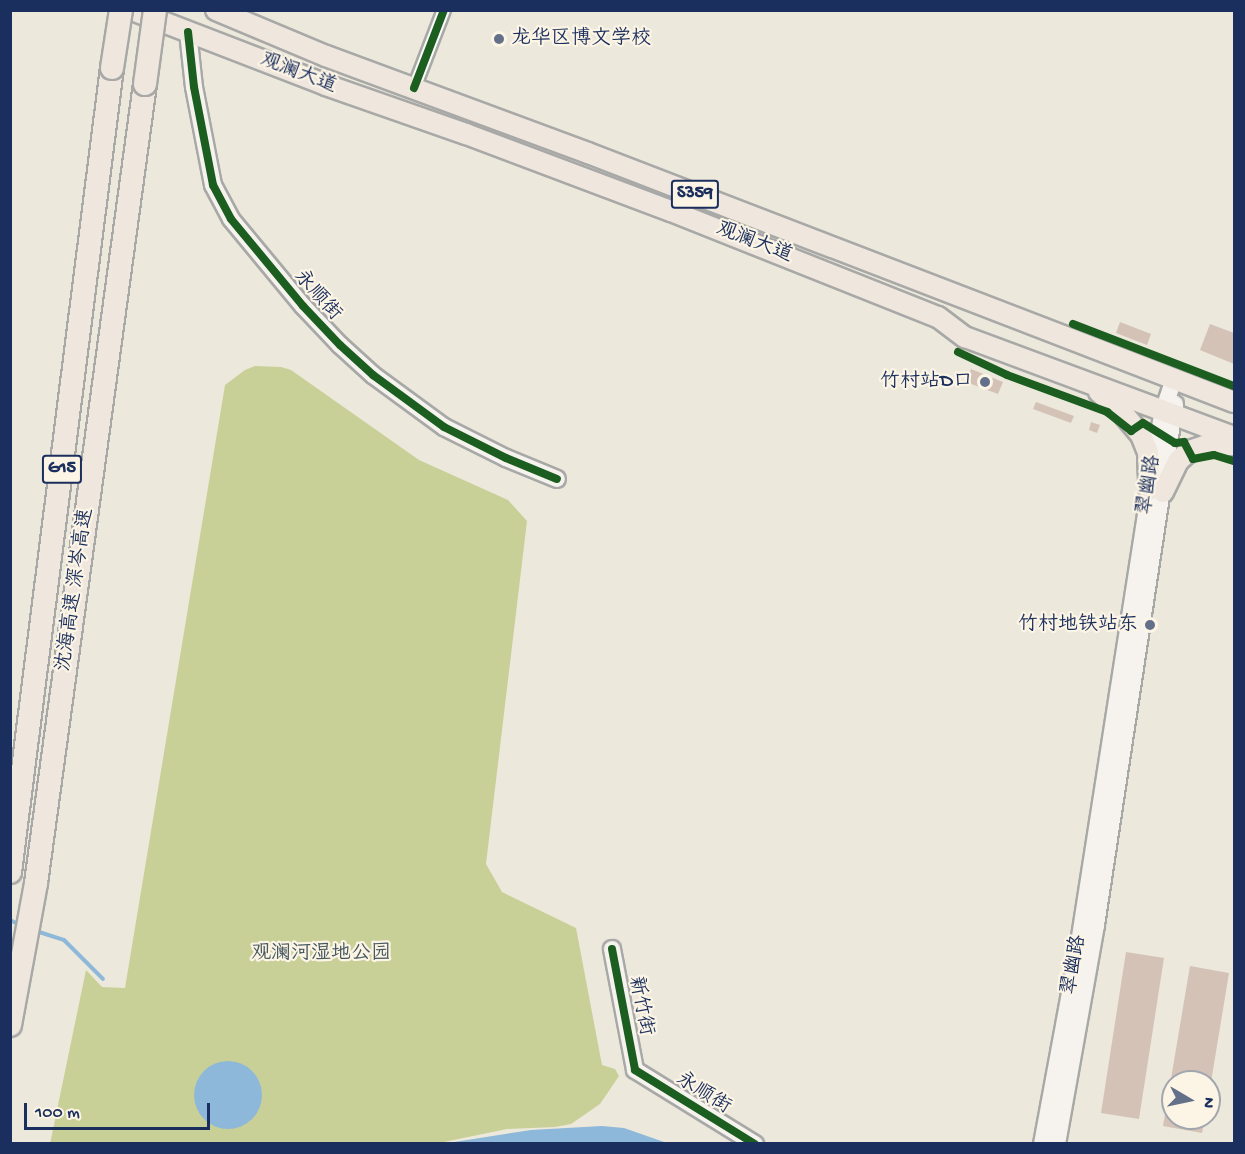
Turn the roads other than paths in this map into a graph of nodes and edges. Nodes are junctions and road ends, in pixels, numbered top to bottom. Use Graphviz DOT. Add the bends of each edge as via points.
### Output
graph roads {
  1 [pos="114,10"];
  2 [pos="121,10"];
  3 [pos="216,10"];
  4 [pos="444,10"];
  5 [pos="146,13"];
  6 [pos="188,32"];
  7 [pos="414,88"];
  8 [pos="1077,379"];
  9 [pos="1174,379"];
  10 [pos="1234,402"];
  11 [pos="1169,413"];
  12 [pos="1234,437"];
  13 [pos="1234,445"];
  14 [pos="557,479"];
  15 [pos="1156,491"];
  16 [pos="11,871"];
  17 [pos="612,949"];
  18 [pos="10,1025"];
  19 [pos="635,1070"];
  20 [pos="755,1143"];
  21 [pos="1042,1143"];
  22 [pos="1057,1143"];
  1 -- 5 [label="street"];
  2 -- 16 [label="highway, 沈海高速 深岑高速 / G15, bridge"];
  3 -- 7 [label="main road, 观澜大道 / S359"];
  4 -- 7 [label="street"];
  5 -- 6 [label="main road, 观澜大道 / S359"];
  5 -- 18 [label="highway, 沈海高速 深岑高速 / G15, bridge" via="145,84 36,883"];
  6 -- 8 [label="main road, 观澜大道 / S359" via="672,211 938,317 965,337"];
  6 -- 14 [label="main road, 永顺街" via="213,185 231,219 303,306 373,375 444,427"];
  7 -- 9 [label="main road, 观澜大道 / S359"];
  8 -- 11 [label="main road, 观澜大道 / S359"];
  8 -- 15 [label="main road" via="1112,402 1136,428 1148,452"];
  9 -- 10 [label="main road, 观澜大道 / S359"];
  9 -- 11 [label="main road, 翠幽路"];
  11 -- 12 [label="main road, 观澜大道 / S359"];
  11 -- 15 [label="main road, 翠幽路"];
  13 -- 15 [label="main road" via="1204,446 1189,452"];
  15 -- 21 [label="main road, 翠幽路"];
  15 -- 22 [label="main road, 翠幽路" via="1090,957"];
  17 -- 19 [label="main road, 新竹街"];
  19 -- 20 [label="main road, 永顺街"];
}
